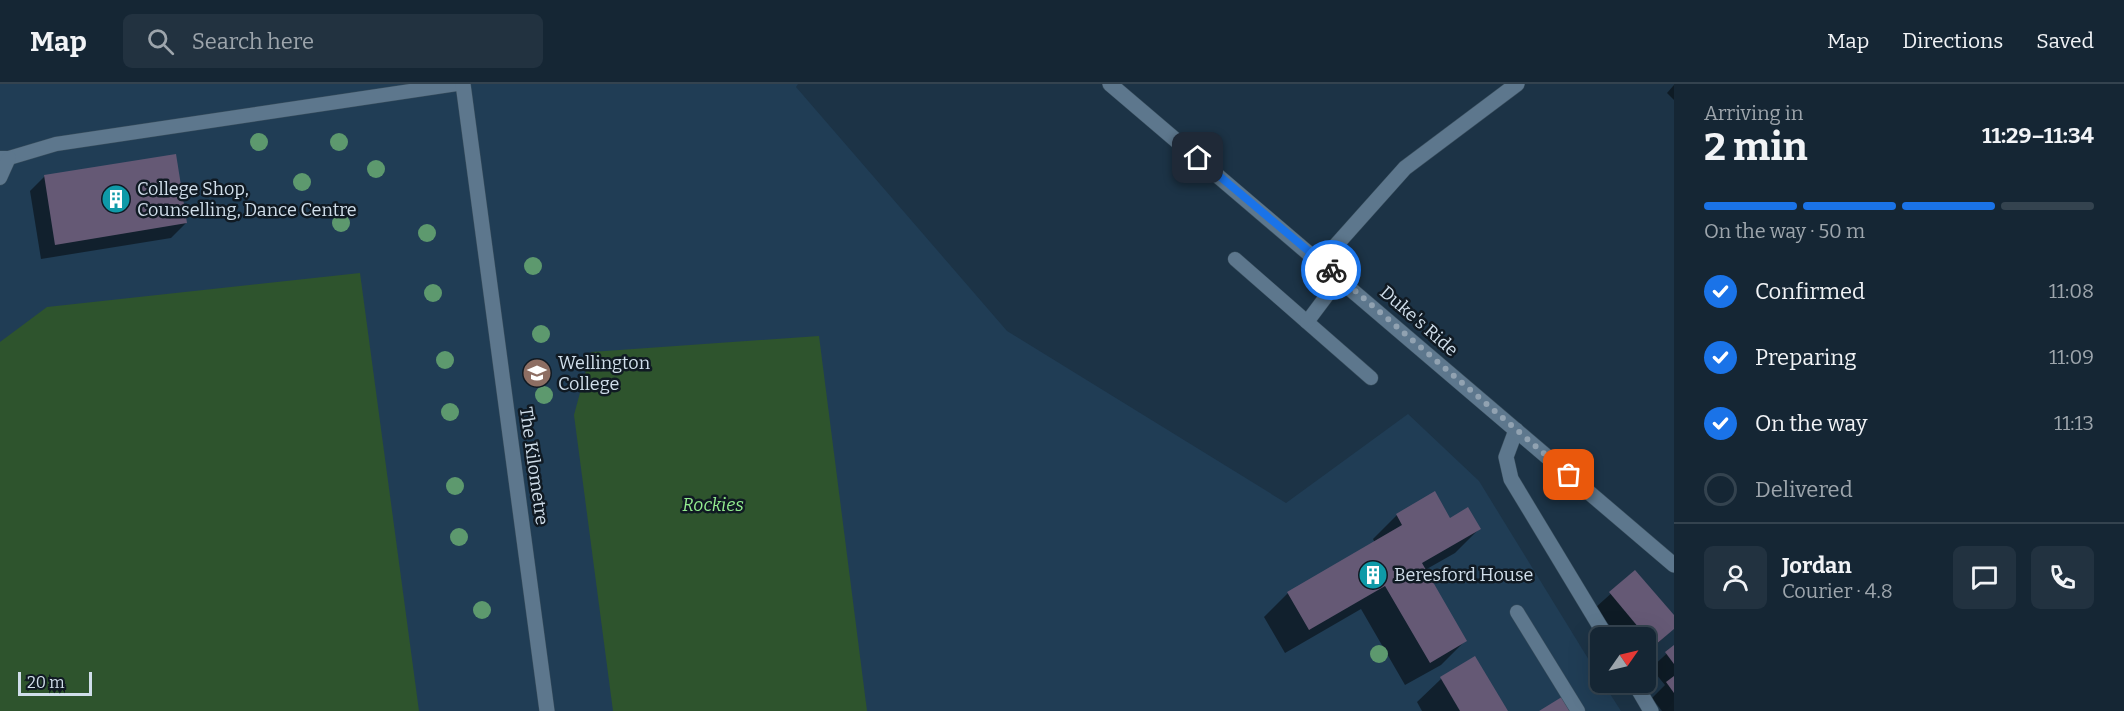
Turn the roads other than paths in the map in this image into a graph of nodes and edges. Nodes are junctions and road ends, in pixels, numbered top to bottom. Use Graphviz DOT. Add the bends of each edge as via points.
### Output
graph roads {
  1 [pos="457,84"];
  2 [pos="463,84"];
  3 [pos="1110,84"];
  4 [pos="1517,84"];
  5 [pos="4,158"];
  6 [pos="0,178"];
  7 [pos="1235,259"];
  8 [pos="1321,262"];
  9 [pos="1340,278"];
  10 [pos="1307,322"];
  11 [pos="1371,378"];
  12 [pos="1516,430"];
  13 [pos="1674,565"];
  14 [pos="1517,612"];
  15 [pos="1600,627"];
  16 [pos="1640,693"];
  17 [pos="547,711"];
  18 [pos="1578,711"];
  19 [pos="1650,711"];
  1 -- 5 [label="lane" via="56,144"];
  2 -- 17 [label="street, The Kilometre"];
  3 -- 8 [label="street, Duke's Ride"];
  4 -- 8 [label="street" via="1405,168"];
  5 -- 6 [label="lane"];
  7 -- 10 [label="lane"];
  8 -- 9 [label="street, Duke's Ride"];
  9 -- 10 [label="lane"];
  9 -- 12 [label="street, Duke's Ride"];
  10 -- 11 [label="lane"];
  12 -- 13 [label="street, Duke's Ride"];
  12 -- 15 [label="street" via="1506,457 1511,479"];
  14 -- 18 [label="lane"];
  16 -- 19 [label="street"];
}
